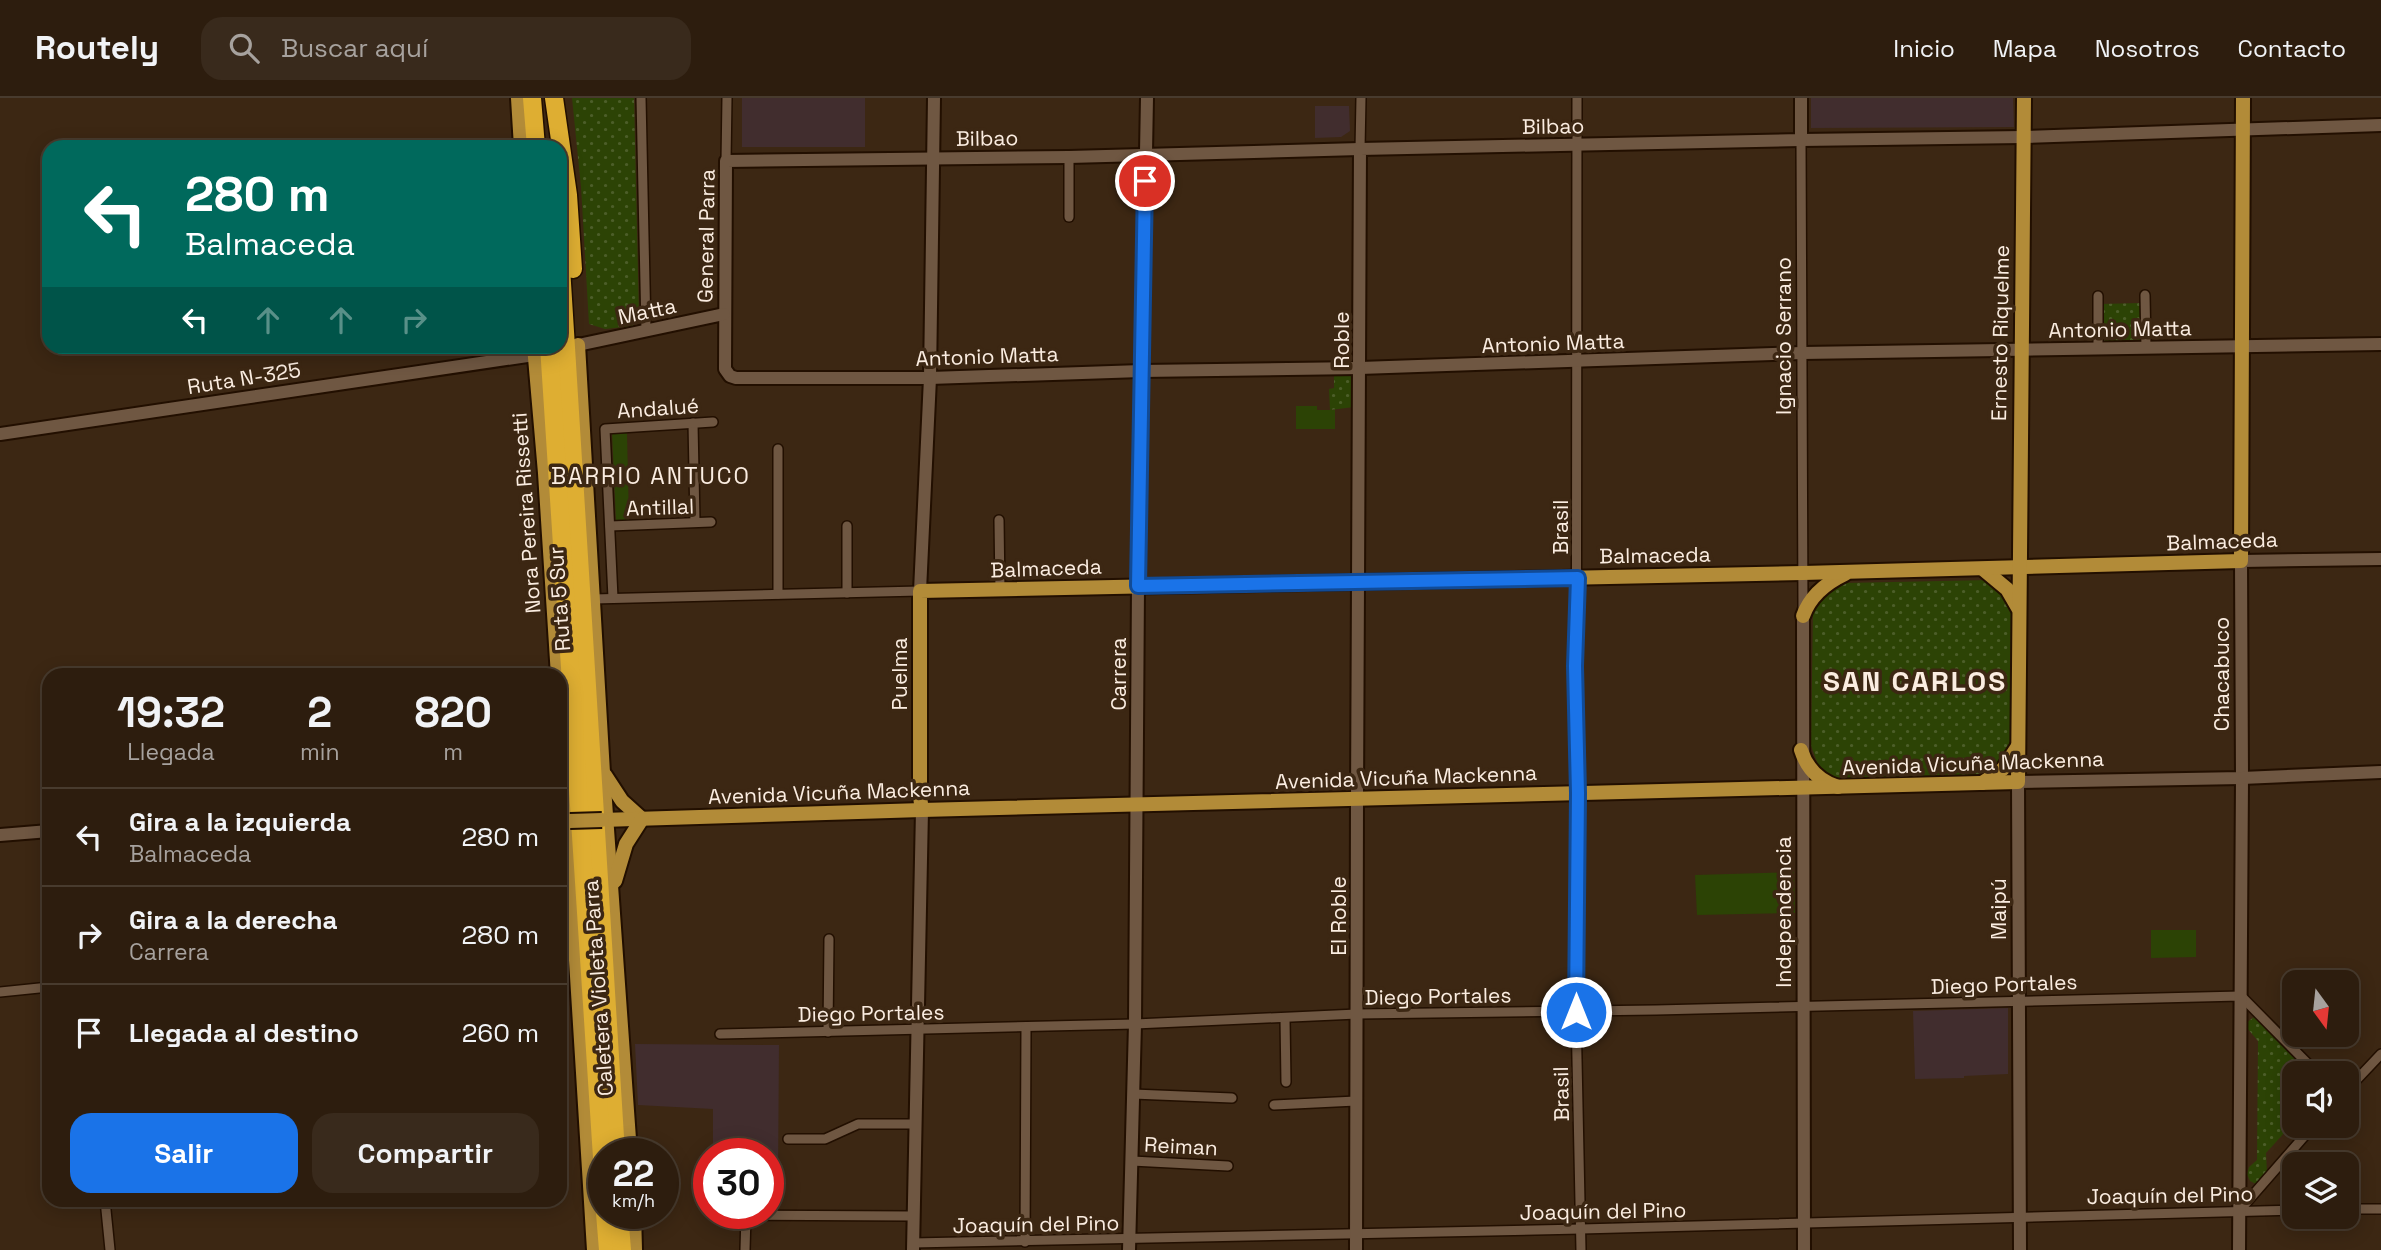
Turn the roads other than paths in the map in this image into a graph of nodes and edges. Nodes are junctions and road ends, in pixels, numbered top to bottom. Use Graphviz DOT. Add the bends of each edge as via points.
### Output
graph roads {
  1 [pos="518,98"];
  2 [pos="532,98"];
  3 [pos="553,98"];
  4 [pos="641,98"];
  5 [pos="727,98"];
  6 [pos="934,98"];
  7 [pos="1147,98"];
  8 [pos="1361,98"];
  9 [pos="1577,98"];
  10 [pos="1801,98"];
  11 [pos="2024,98"];
  12 [pos="2242,98"];
  13 [pos="2381,125"];
  14 [pos="2243,130"];
  15 [pos="2023,137"];
  16 [pos="521,140"];
  17 [pos="535,140"];
  18 [pos="554,140"];
  19 [pos="559,140"];
  20 [pos="1801,140"];
  21 [pos="1577,144"];
  22 [pos="1360,149"];
  23 [pos="1146,154"];
  24 [pos="1069,157"];
  25 [pos="932,158"];
  26 [pos="726,161"];
  27 [pos="567,189"];
  28 [pos="1069,217"];
  29 [pos="2145,295"];
  30 [pos="2098,296"];
  31 [pos="724,314"];
  32 [pos="646,330"];
  33 [pos="2381,344"];
  34 [pos="578,345"];
  35 [pos="2241,346"];
  36 [pos="2146,348"];
  37 [pos="2098,349"];
  38 [pos="2021,350"];
  39 [pos="1802,353"];
  40 [pos="507,354"];
  41 [pos="539,354"];
  42 [pos="539,354"];
  43 [pos="566,354"];
  44 [pos="1577,362"];
  45 [pos="1360,368"];
  46 [pos="1141,371"];
  47 [pos="728,374"];
  48 [pos="930,378"];
  49 [pos="713,422"];
  50 [pos="693,423"];
  51 [pos="0,434"];
  52 [pos="778,449"];
  53 [pos="999,520"];
  54 [pos="695,522"];
  55 [pos="711,522"];
  56 [pos="610,526"];
  57 [pos="847,526"];
  58 [pos="2381,559"];
  59 [pos="2241,561"];
  60 [pos="2019,568"];
  61 [pos="1983,569"];
  62 [pos="1853,572"];
  63 [pos="1803,573"];
  64 [pos="1578,578"];
  65 [pos="1357,582"];
  66 [pos="1138,586"];
  67 [pos="1000,590"];
  68 [pos="920,591"];
  69 [pos="847,593"];
  70 [pos="778,594"];
  71 [pos="613,598"];
  72 [pos="593,599"];
  73 [pos="2019,609"];
  74 [pos="1803,616"];
  75 [pos="557,668"];
  76 [pos="564,668"];
  77 [pos="567,710"];
  78 [pos="2019,743"];
  79 [pos="1801,750"];
  80 [pos="2381,772"];
  81 [pos="603,773"];
  82 [pos="2242,778"];
  83 [pos="2018,782"];
  84 [pos="1977,785"];
  85 [pos="1847,788"];
  86 [pos="1802,789"];
  87 [pos="1578,793"];
  88 [pos="1357,800"];
  89 [pos="1136,806"];
  90 [pos="922,810"];
  91 [pos="642,819"];
  92 [pos="604,820"];
  93 [pos="567,821"];
  94 [pos="42,832"];
  95 [pos="0,835"];
  96 [pos="567,836"];
  97 [pos="612,897"];
  98 [pos="829,939"];
  99 [pos="42,988"];
  100 [pos="0,992"];
  101 [pos="2241,996"];
  102 [pos="2020,1000"];
  103 [pos="1803,1007"];
  104 [pos="1576,1012"];
  105 [pos="1357,1014"];
  106 [pos="1285,1019"];
  107 [pos="1135,1024"];
  108 [pos="1026,1027"];
  109 [pos="918,1030"];
  110 [pos="828,1032"];
  111 [pos="720,1034"];
  112 [pos="2381,1054"];
  113 [pos="2305,1061"];
  114 [pos="2359,1077"];
  115 [pos="1286,1082"];
  116 [pos="1133,1094"];
  117 [pos="1233,1098"];
  118 [pos="1356,1101"];
  119 [pos="1274,1105"];
  120 [pos="915,1124"];
  121 [pos="600,1138"];
  122 [pos="615,1138"];
  123 [pos="629,1138"];
  124 [pos="2304,1138"];
  125 [pos="788,1139"];
  126 [pos="1132,1161"];
  127 [pos="1228,1166"];
  128 [pos="106,1207"];
  129 [pos="2359,1209"];
  130 [pos="2381,1209"];
  131 [pos="2282,1210"];
  132 [pos="2239,1211"];
  133 [pos="784,1215"];
  134 [pos="913,1216"];
  135 [pos="2020,1216"];
  136 [pos="1804,1223"];
  137 [pos="606,1229"];
  138 [pos="620,1229"];
  139 [pos="634,1229"];
  140 [pos="746,1229"];
  141 [pos="1581,1229"];
  142 [pos="1356,1234"];
  143 [pos="1025,1242"];
  144 [pos="1129,1245"];
  145 [pos="913,1246"];
  146 [pos="110,1250"];
  147 [pos="594,1250"];
  148 [pos="608,1250"];
  149 [pos="622,1250"];
  150 [pos="635,1250"];
  151 [pos="745,1250"];
  152 [pos="1356,1250"];
  153 [pos="1581,1250"];
  154 [pos="1804,1250"];
  155 [pos="2020,1250"];
  156 [pos="2239,1250"];
  1 -- 16 [label="main road"];
  2 -- 17 [label="highway"];
  3 -- 18 [label="highway"];
  3 -- 19 [label="highway"];
  4 -- 32 [label="street"];
  5 -- 26 [label="street, General Parra"];
  6 -- 25 [label="street, Puelma"];
  7 -- 23 [label="street, Carrera"];
  8 -- 22 [label="street, Roble"];
  9 -- 21 [label="street, Brasil"];
  10 -- 20 [label="street, Ignacio Serrano"];
  11 -- 15 [label="main road, Ernesto Riquelme"];
  12 -- 14 [label="main road, Chacabuco"];
  13 -- 14 [label="street, Bilbao"];
  14 -- 15 [label="street, Bilbao"];
  14 -- 35 [label="main road, Chacabuco"];
  15 -- 20 [label="street, Bilbao"];
  15 -- 38 [label="main road, Ernesto Riquelme"];
  20 -- 21 [label="street, Bilbao"];
  20 -- 39 [label="street, Ignacio Serrano"];
  21 -- 22 [label="street, Bilbao"];
  21 -- 44 [label="street, Brasil"];
  22 -- 23 [label="street, Bilbao"];
  22 -- 45 [label="street, Roble"];
  23 -- 24 [label="street, Bilbao"];
  23 -- 46 [label="street, Carrera"];
  24 -- 25 [label="street, Bilbao"];
  24 -- 28 [label="street"];
  25 -- 26 [label="street, Bilbao"];
  25 -- 48 [label="street, Puelma"];
  26 -- 31 [label="street, General Parra"];
  27 -- 34 [label="highway"];
  29 -- 36 [label="street"];
  30 -- 37 [label="street"];
  31 -- 32 [label="street, Matta"];
  31 -- 47 [label="street, General Parra"];
  32 -- 34 [label="street, Matta"];
  33 -- 35 [label="street, Antonio Matta"];
  34 -- 72 [label="main road, Caletera Violeta Parra"];
  35 -- 36 [label="street, Antonio Matta"];
  35 -- 59 [label="main road, Chacabuco"];
  36 -- 37 [label="street, Antonio Matta"];
  37 -- 38 [label="street, Antonio Matta"];
  38 -- 39 [label="street, Antonio Matta"];
  38 -- 60 [label="main road, Ernesto Riquelme"];
  39 -- 44 [label="street, Antonio Matta"];
  39 -- 63 [label="street, Ignacio Serrano"];
  40 -- 51 [label="street, Ruta N-325"];
  41 -- 75 [label="main road, Nora Pereira Rissetti"];
  42 -- 76 [label="highway, Ruta 5 Sur"];
  43 -- 122 [label="highway, Ruta 5 Sur"];
  44 -- 45 [label="street, Antonio Matta"];
  44 -- 64 [label="street, Brasil"];
  45 -- 46 [label="street, Antonio Matta"];
  45 -- 65 [label="street, Roble"];
  46 -- 48 [label="street, Antonio Matta"];
  46 -- 66 [label="street, Carrera"];
  47 -- 48 [label="street, Antonio Matta" via="736,378"];
  48 -- 68 [label="street, Puelma"];
  49 -- 50 [label="street, Andalué"];
  50 -- 54 [label="street"];
  50 -- 56 [label="street, Andalué" via="605,429"];
  52 -- 70 [label="street"];
  53 -- 67 [label="street"];
  54 -- 55 [label="street, Antillal"];
  54 -- 56 [label="street, Antillal"];
  56 -- 71 [label="street"];
  57 -- 69 [label="street"];
  58 -- 59 [label="street, Balmaceda"];
  59 -- 60 [label="main road, Balmaceda"];
  59 -- 82 [label="street, Chacabuco"];
  60 -- 61 [label="main road, Balmaceda"];
  60 -- 73 [label="main road, Maipú"];
  61 -- 62 [label="main road, Balmaceda"];
  61 -- 73 [label="main road" via="2007,589"];
  62 -- 63 [label="main road, Balmaceda"];
  62 -- 74 [label="main road" via="1822,588"];
  63 -- 64 [label="main road, Balmaceda"];
  63 -- 74 [label="street, Independencia"];
  64 -- 65 [label="main road, Balmaceda"];
  64 -- 87 [label="street, Brasil"];
  65 -- 66 [label="main road, Balmaceda"];
  65 -- 88 [label="street, El Roble"];
  66 -- 67 [label="main road, Balmaceda"];
  66 -- 89 [label="street, Carrera"];
  67 -- 68 [label="main road, Balmaceda"];
  68 -- 69 [label="street, Balmaceda"];
  68 -- 90 [label="main road, Puelma"];
  69 -- 70 [label="street, Balmaceda"];
  70 -- 71 [label="street, Balmaceda"];
  71 -- 72 [label="street, Balmaceda"];
  72 -- 81 [label="main road, Caletera Violeta Parra"];
  73 -- 78 [label="main road, Maipú"];
  74 -- 79 [label="street, Independencia"];
  77 -- 121 [label="highway, Ruta 5 Sur"];
  78 -- 83 [label="main road, Maipú"];
  78 -- 84 [label="main road" via="2003,769"];
  79 -- 85 [label="main road" via="1816,775"];
  79 -- 86 [label="street, Independencia"];
  80 -- 82 [label="street, Avenida Vicuña Mackenna"];
  81 -- 91 [label="main road" via="622,802"];
  81 -- 92 [label="main road, Caletera Violeta Parra"];
  82 -- 83 [label="street, Avenida Vicuña Mackenna"];
  82 -- 101 [label="street, Chacabuco"];
  83 -- 84 [label="main road, Avenida Vicuña Mackenna"];
  83 -- 102 [label="street, Maipú"];
  84 -- 85 [label="main road, Avenida Vicuña Mackenna"];
  85 -- 86 [label="main road, Avenida Vicuña Mackenna"];
  86 -- 87 [label="main road, Avenida Vicuña Mackenna"];
  86 -- 103 [label="street, Independencia"];
  87 -- 88 [label="main road, Avenida Vicuña Mackenna"];
  87 -- 104 [label="street, Brasil"];
  88 -- 89 [label="main road, Avenida Vicuña Mackenna"];
  88 -- 105 [label="street, El Roble"];
  89 -- 90 [label="main road, Avenida Vicuña Mackenna"];
  89 -- 107 [label="street, Carrera"];
  90 -- 91 [label="main road, Avenida Vicuña Mackenna"];
  90 -- 109 [label="street, Puelma"];
  91 -- 92 [label="main road, Avenida Vicuña Mackenna"];
  91 -- 97 [label="main road" via="626,844"];
  92 -- 93 [label="main road, Avenida Vicuña Mackenna, bridge"];
  92 -- 97 [label="main road, Caletera Violeta Parra"];
  94 -- 95 [label="street"];
  96 -- 147 [label="main road"];
  97 -- 123 [label="main road, Caletera Violeta Parra"];
  98 -- 110 [label="street"];
  99 -- 100 [label="street"];
  101 -- 102 [label="street, Diego Portales"];
  101 -- 113 [label="street"];
  101 -- 132 [label="street, Chacabuco"];
  102 -- 103 [label="street, Diego Portales"];
  102 -- 135 [label="street, Maipú"];
  103 -- 104 [label="street, Diego Portales"];
  103 -- 136 [label="street, Independencia"];
  104 -- 105 [label="street, Diego Portales"];
  104 -- 141 [label="street, Brasil"];
  105 -- 106 [label="street, Diego Portales"];
  105 -- 118 [label="street, El Roble"];
  106 -- 107 [label="street, Diego Portales"];
  106 -- 115 [label="street"];
  107 -- 108 [label="street, Diego Portales"];
  107 -- 116 [label="street, Carrera"];
  108 -- 109 [label="street, Diego Portales"];
  108 -- 143 [label="street"];
  109 -- 110 [label="street, Diego Portales"];
  109 -- 120 [label="street, Puelma"];
  110 -- 111 [label="street, Diego Portales"];
  112 -- 114 [label="street"];
  116 -- 117 [label="street"];
  116 -- 126 [label="street, Carrera"];
  118 -- 119 [label="street"];
  118 -- 142 [label="street, El Roble"];
  120 -- 125 [label="street" via="858,1124 825,1139"];
  120 -- 134 [label="street, Puelma"];
  124 -- 132 [label="street"];
  126 -- 127 [label="street, Reiman"];
  126 -- 144 [label="street, Carrera"];
  128 -- 146 [label="street"];
  129 -- 130 [label="street"];
  131 -- 132 [label="street, Joaquín del Pino"];
  132 -- 135 [label="street, Joaquín del Pino"];
  132 -- 156 [label="street, Chacabuco"];
  133 -- 134 [label="street"];
  134 -- 145 [label="street, Puelma"];
  135 -- 136 [label="street, Joaquín del Pino"];
  135 -- 155 [label="street, Maipú"];
  136 -- 141 [label="street, Joaquín del Pino"];
  136 -- 154 [label="street, Independencia"];
  137 -- 148 [label="highway"];
  138 -- 149 [label="highway"];
  139 -- 150 [label="main road"];
  140 -- 151 [label="street"];
  141 -- 142 [label="street, Joaquín del Pino"];
  141 -- 153 [label="street, Brasil"];
  142 -- 144 [label="street, Joaquín del Pino"];
  142 -- 152 [label="street, El Roble"];
  143 -- 144 [label="street, Joaquín del Pino"];
  143 -- 145 [label="street, Joaquín del Pino"];
}
